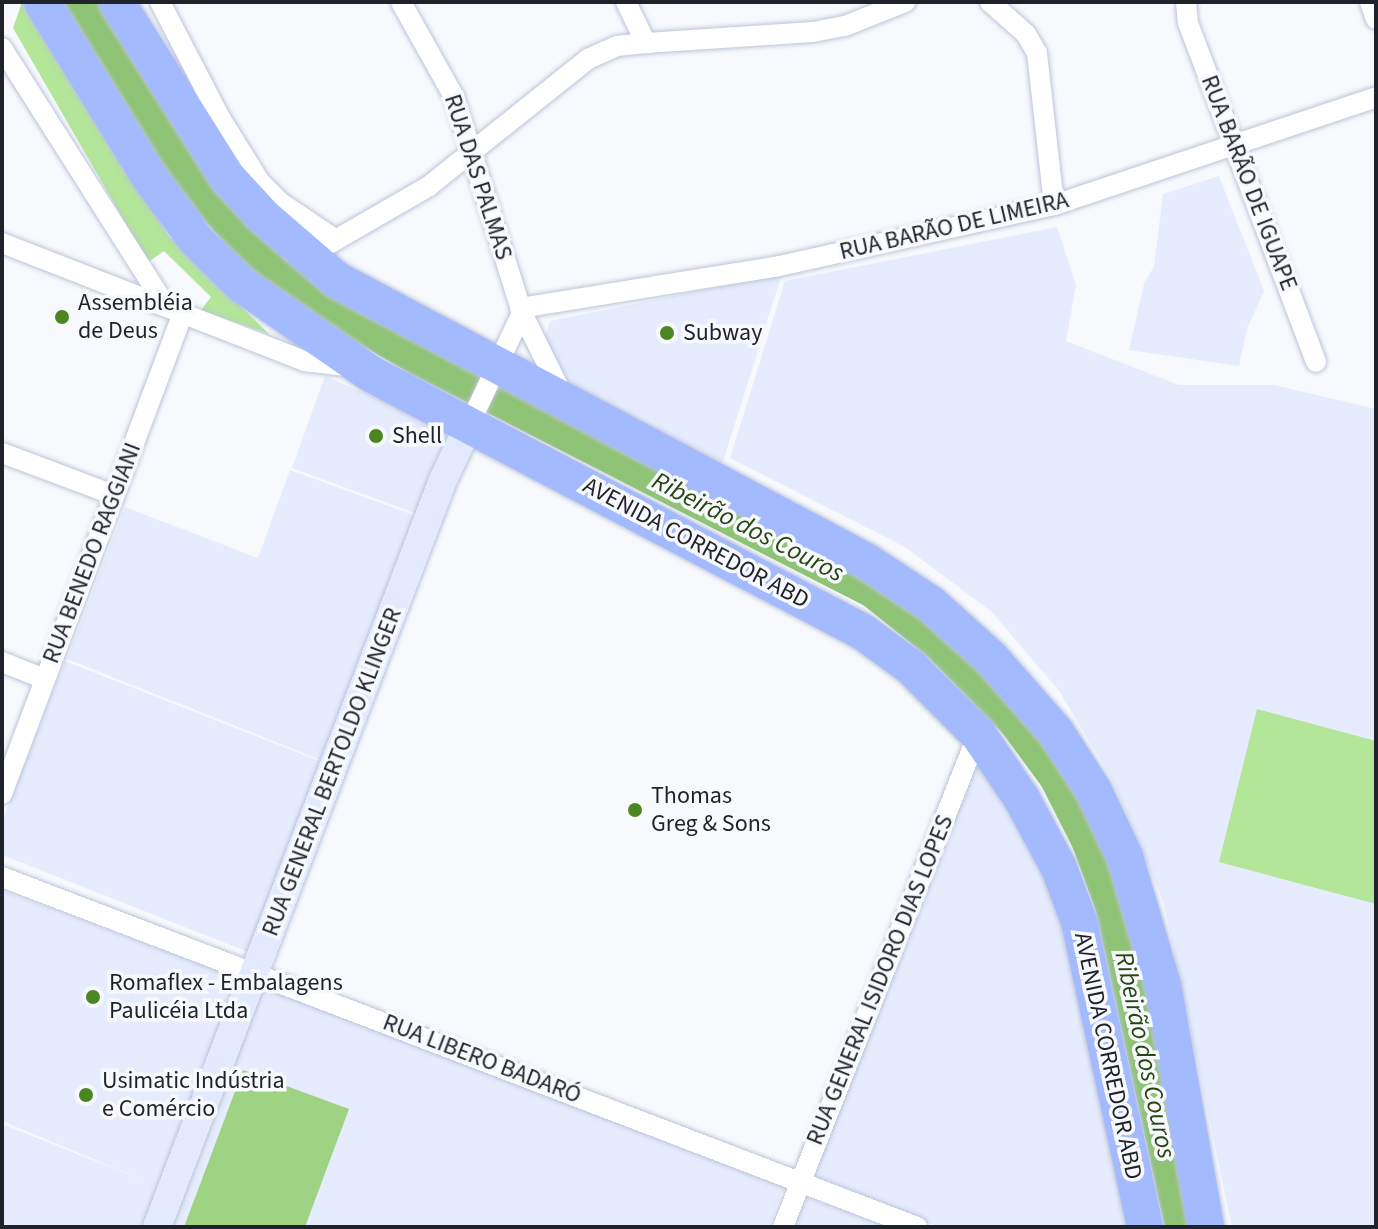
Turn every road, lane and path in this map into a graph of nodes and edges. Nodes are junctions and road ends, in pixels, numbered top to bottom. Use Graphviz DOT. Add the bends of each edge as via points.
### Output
graph roads {
  1 [pos="42,2"];
  2 [pos="117,2"];
  3 [pos="160,2"];
  4 [pos="401,2"];
  5 [pos="626,2"];
  6 [pos="905,2"];
  7 [pos="990,2"];
  8 [pos="1186,2"];
  9 [pos="1370,2"];
  10 [pos="860,10"];
  11 [pos="1376,19"];
  12 [pos="646,43"];
  13 [pos="2,48"];
  14 [pos="1376,97"];
  15 [pos="206,122"];
  16 [pos="1234,146"];
  17 [pos="470,149"];
  18 [pos="1054,205"];
  19 [pos="2,243"];
  20 [pos="322,248"];
  21 [pos="164,303"];
  22 [pos="521,310"];
  23 [pos="183,313"];
  24 [pos="1316,362"];
  25 [pos="359,367"];
  26 [pos="494,372"];
  27 [pos="566,403"];
  28 [pos="473,417"];
  29 [pos="2,453"];
  30 [pos="114,495"];
  31 [pos="2,662"];
  32 [pos="45,679"];
  33 [pos="978,734"];
  34 [pos="2,794"];
  35 [pos="2,877"];
  36 [pos="256,971"];
  37 [pos="800,1182"];
  38 [pos="157,1227"];
  39 [pos="783,1227"];
  40 [pos="917,1227"];
  41 [pos="1145,1227"];
  42 [pos="1206,1227"];
  1 -- 25 [label="highway, AVENIDA CORREDOR ABD" via="150,178 196,240 242,285"];
  2 -- 15 [label="highway"];
  3 -- 15 [label="street"];
  4 -- 17 [label="street, RUA DAS PALMAS" via="454,97"];
  5 -- 12 [label="street"];
  6 -- 10 [label="street"];
  7 -- 18 [label="street" via="1026,34 1037,53"];
  8 -- 16 [label="street, RUA BARÃO DE IGUAPE" via="1188,23"];
  9 -- 11 [label="street"];
  10 -- 12 [label="street" via="813,32"];
  12 -- 17 [label="street" via="617,46 588,59"];
  13 -- 21 [label="street"];
  14 -- 16 [label="street, RUA BARÃO DE LIMEIRA"];
  15 -- 20 [label="highway" via="228,178"];
  16 -- 18 [label="street, RUA BARÃO DE LIMEIRA"];
  16 -- 24 [label="street, RUA BARÃO DE IGUAPE"];
  17 -- 20 [label="street" via="429,186"];
  17 -- 22 [label="street, RUA DAS PALMAS"];
  18 -- 22 [label="street, RUA BARÃO DE LIMEIRA" via="779,266"];
  19 -- 21 [label="street"];
  20 -- 26 [label="highway" via="368,298"];
  21 -- 23 [label="street"];
  22 -- 26 [label="street"];
  22 -- 27 [label="street, RUA DAS PALMAS"];
  23 -- 25 [label="street" via="304,361"];
  23 -- 30 [label="street, RUA BENEDO RAGGIANI"];
  25 -- 28 [label="highway, AVENIDA CORREDOR ABD"];
  26 -- 27 [label="highway"];
  26 -- 28 [label="street, RUA GENERAL BERTOLDO KLINGER"];
  27 -- 42 [label="highway" via="866,561 918,595 991,658 1056,732 1094,791 1129,871 1163,985"];
  28 -- 33 [label="highway, AVENIDA CORREDOR ABD" via="863,632 911,667"];
  28 -- 36 [label="street, RUA GENERAL BERTOLDO KLINGER" via="437,495"];
  29 -- 30 [label="street"];
  30 -- 32 [label="street, RUA BENEDO RAGGIANI"];
  31 -- 32 [label="street"];
  32 -- 34 [label="street, RUA BENEDO RAGGIANI"];
  33 -- 37 [label="street, RUA GENERAL ISIDORO DIAS LOPES"];
  33 -- 41 [label="highway, AVENIDA CORREDOR ABD" via="1022,799 1059,868 1079,921"];
  35 -- 36 [label="street, RUA LIBERO BADARÓ"];
  36 -- 37 [label="street, RUA LIBERO BADARÓ"];
  36 -- 38 [label="street, RUA GENERAL BERTOLDO KLINGER"];
  37 -- 39 [label="street, RUA GENERAL ISIDORO DIAS LOPES"];
  37 -- 40 [label="street, RUA LIBERO BADARÓ"];
}
